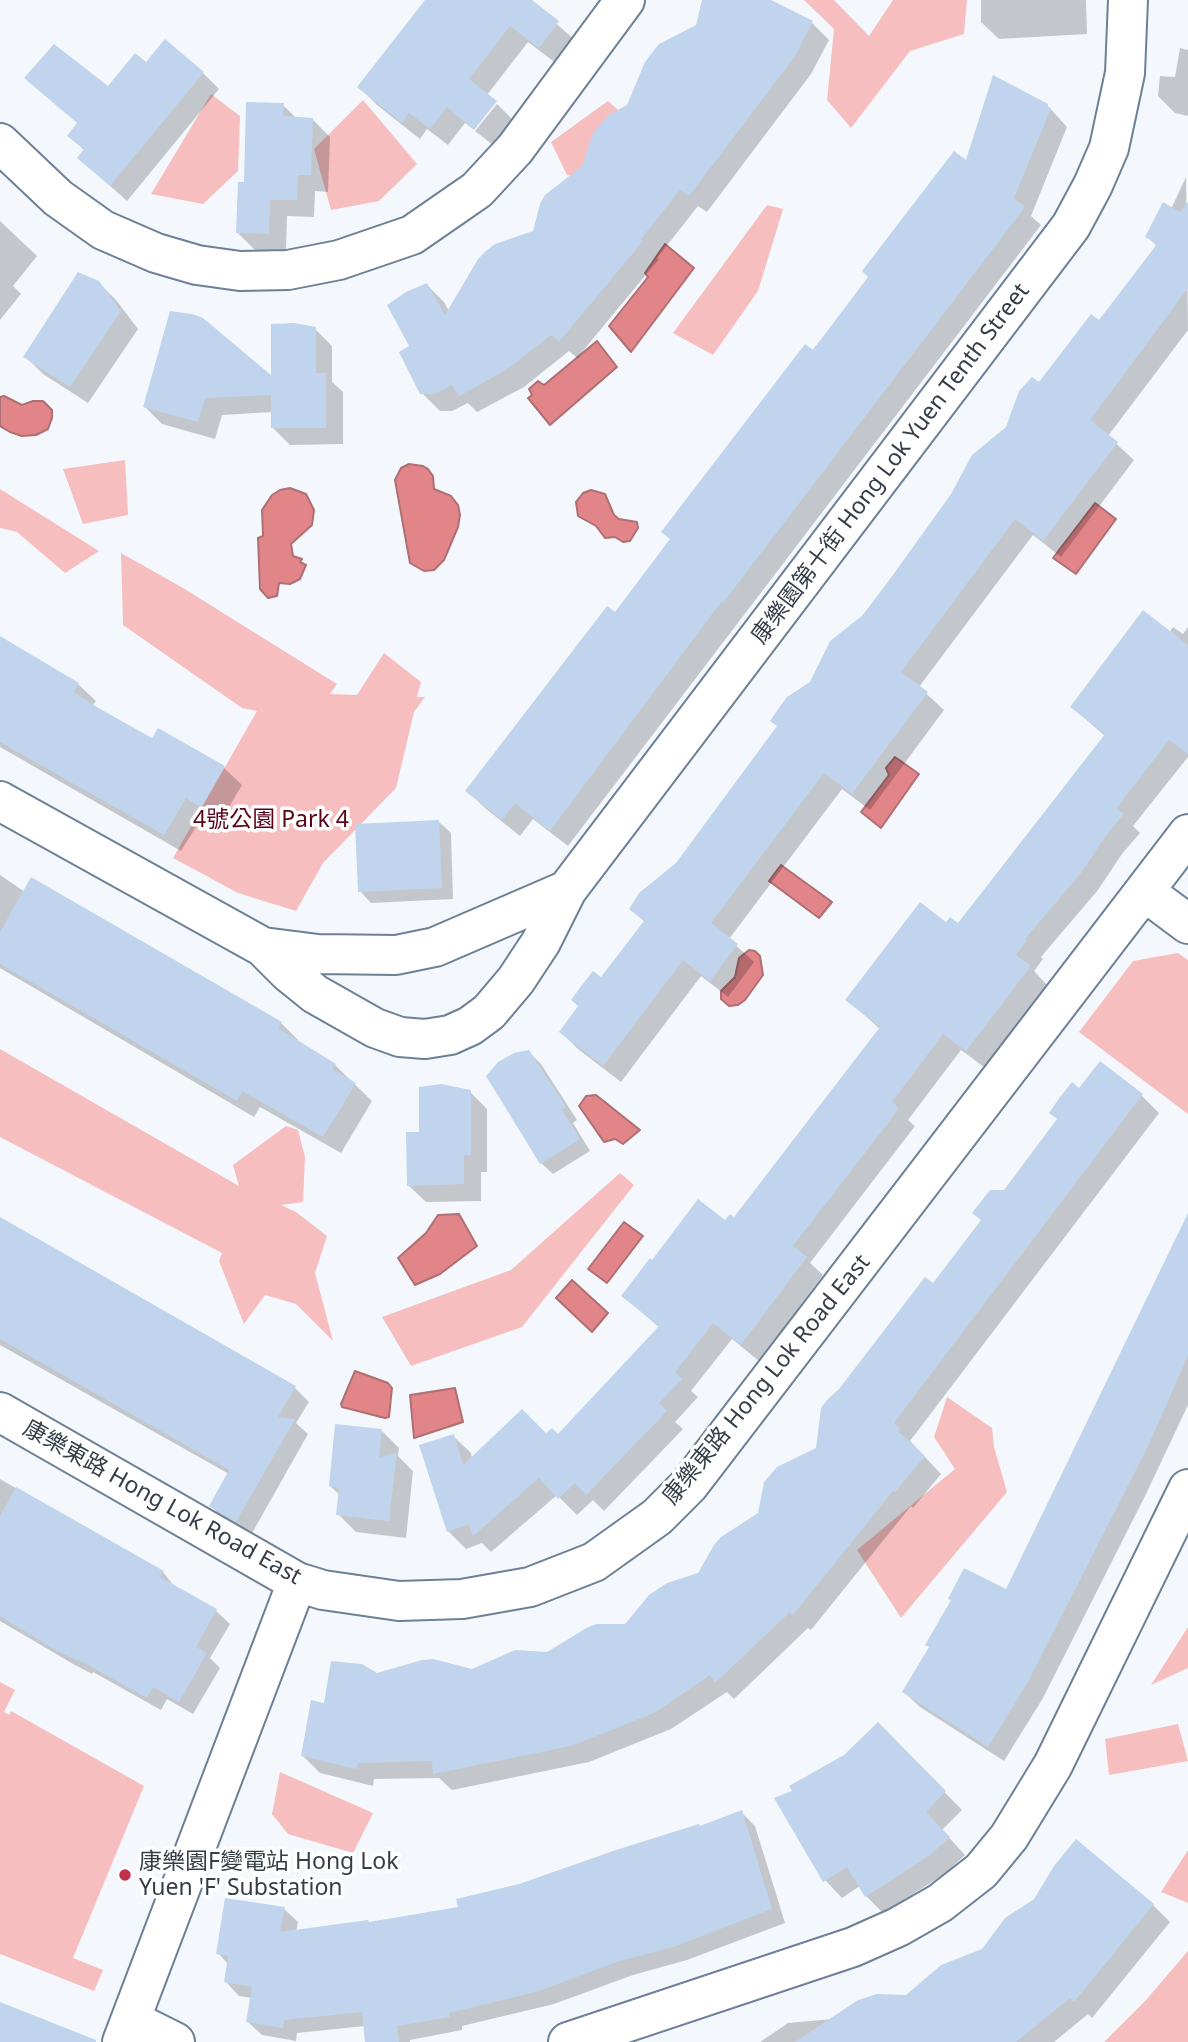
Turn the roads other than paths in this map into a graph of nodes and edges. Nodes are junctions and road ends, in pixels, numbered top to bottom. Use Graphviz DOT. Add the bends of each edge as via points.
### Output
graph roads {
  1 [pos="625,0"];
  2 [pos="1128,0"];
  3 [pos="0,143"];
  4 [pos="0,802"];
  5 [pos="1188,834"];
  6 [pos="567,891"];
  7 [pos="1145,892"];
  8 [pos="1188,924"];
  9 [pos="263,947"];
  10 [pos="0,1412"];
  11 [pos="1188,1489"];
  12 [pos="297,1583"];
  13 [pos="127,2031"];
  14 [pos="175,2042"];
  15 [pos="568,2042"];
  1 -- 3 [label="street" via="515,149 477,190 412,235 339,260 288,270 240,271 156,253 91,222 58,198"];
  2 -- 6 [label="street, 康樂園第十街 Hong Lok Yuen Tenth Street" via="1125,73 1109,148 1071,226"];
  4 -- 9 [label="street, 康樂園第十街 Hong Lok Yuen Tenth Street"];
  5 -- 7 [label="street, 康樂東路 Hong Lok Road East"];
  6 -- 9 [label="street, 康樂園第十街 Hong Lok Yuen Tenth Street" via="435,947 396,955 318,954"];
  6 -- 9 [label="street, 康樂園第十街 Hong Lok Yuen Tenth Street" via="541,942 489,1012 470,1027 425,1040 375,1028 315,994"];
  7 -- 8 [label="street"];
  7 -- 12 [label="street, 康樂東路 Hong Lok Road East" via="721,1445 657,1517 594,1562 496,1595 399,1601"];
  10 -- 12 [label="street, 康樂東路 Hong Lok Road East"];
  11 -- 15 [label="street" via="1053,1765 1009,1838 981,1871 940,1903 853,1947"];
  12 -- 13 [label="street"];
  13 -- 14 [label="street"];
}
